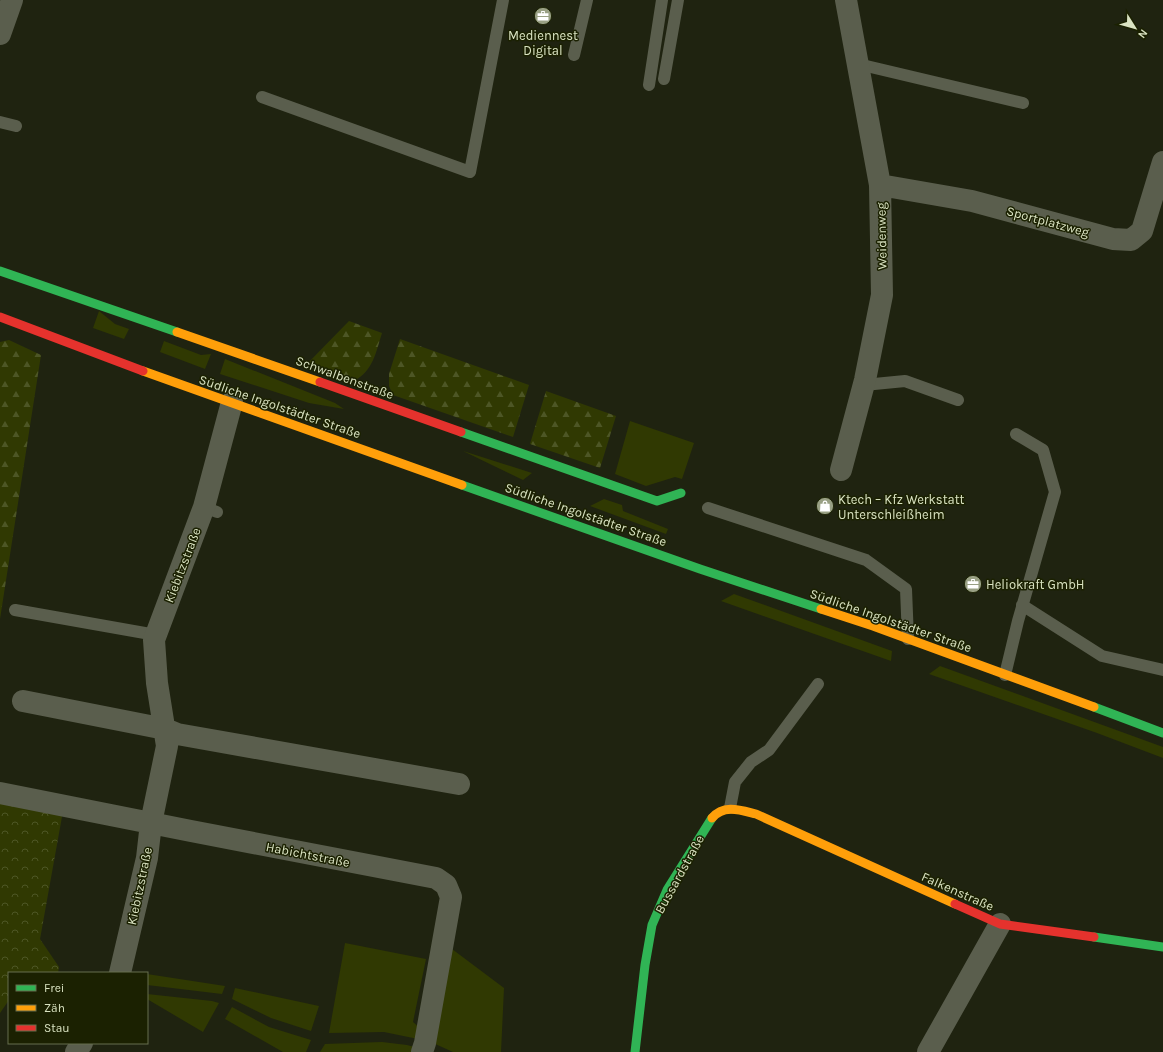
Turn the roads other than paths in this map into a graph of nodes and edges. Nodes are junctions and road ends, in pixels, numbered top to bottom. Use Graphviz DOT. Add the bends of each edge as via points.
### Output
graph roads {
  1 [pos="12,0"];
  2 [pos="503,0"];
  3 [pos="587,0"];
  4 [pos="662,0"];
  5 [pos="678,0"];
  6 [pos="846,0"];
  7 [pos="0,34"];
  8 [pos="574,55"];
  9 [pos="858,64"];
  10 [pos="664,79"];
  11 [pos="649,85"];
  12 [pos="262,97"];
  13 [pos="1023,103"];
  14 [pos="0,122"];
  15 [pos="16,126"];
  16 [pos="1163,162"];
  17 [pos="880,186"];
  18 [pos="0,271"];
  19 [pos="0,317"];
  20 [pos="864,386"];
  21 [pos="958,400"];
  22 [pos="232,402"];
  23 [pos="1016,434"];
  24 [pos="841,470"];
  25 [pos="681,493"];
  26 [pos="708,508"];
  27 [pos="1022,605"];
  28 [pos="15,610"];
  29 [pos="156,635"];
  30 [pos="908,639"];
  31 [pos="1163,670"];
  32 [pos="1005,675"];
  33 [pos="818,684"];
  34 [pos="23,701"];
  35 [pos="165,729"];
  36 [pos="1163,733"];
  37 [pos="459,784"];
  38 [pos="0,793"];
  39 [pos="730,808"];
  40 [pos="151,823"];
  41 [pos="1000,924"];
  42 [pos="1163,947"];
  43 [pos="120,972"];
  44 [pos="422,1052"];
  45 [pos="635,1052"];
  46 [pos="928,1052"];
  1 -- 7 [label="street"];
  2 -- 12 [label="lane" via="470,172"];
  3 -- 8 [label="lane"];
  4 -- 11 [label="lane"];
  5 -- 10 [label="lane"];
  6 -- 9 [label="street, Weidenweg"];
  9 -- 13 [label="lane"];
  9 -- 17 [label="street, Weidenweg"];
  14 -- 15 [label="lane"];
  16 -- 17 [label="street, Sportplatzweg" via="1142,231 1131,240 1113,238 972,201"];
  17 -- 20 [label="street, Weidenweg" via="882,295"];
  18 -- 25 [label="street, Schwalbenstraße" via="657,502"];
  19 -- 22 [label="street, Südliche Ingolstädter Straße"];
  20 -- 21 [label="lane" via="905,381"];
  20 -- 24 [label="street, Weidenweg"];
  22 -- 29 [label="street, Kiebitzstraße" via="210,509"];
  22 -- 30 [label="street, Südliche Ingolstädter Straße" via="700,569"];
  23 -- 27 [label="lane" via="1043,450 1055,492"];
  26 -- 30 [label="lane" via="866,560 906,589"];
  27 -- 31 [label="lane" via="1102,656"];
  27 -- 32 [label="lane"];
  28 -- 29 [label="lane"];
  29 -- 35 [label="street, Kiebitzstraße" via="154,640 157,683"];
  30 -- 32 [label="street, Südliche Ingolstädter Straße"];
  32 -- 36 [label="street, Südliche Ingolstädter Straße"];
  33 -- 39 [label="lane" via="769,750 751,762 735,782"];
  34 -- 35 [label="street"];
  35 -- 37 [label="street" via="177,734"];
  35 -- 40 [label="street, Kiebitzstraße" via="167,746"];
  38 -- 40 [label="street, Habichtstraße"];
  39 -- 41 [label="street, Falkenstraße" via="756,814"];
  39 -- 45 [label="street, Bussardstraße" via="722,809 708,823 667,890 652,924"];
  40 -- 43 [label="street, Kiebitzstraße" via="147,858"];
  40 -- 44 [label="street, Habichtstraße" via="436,878 446,885 451,903"];
  41 -- 42 [label="street, Falkenstraße"];
  41 -- 46 [label="street"];
}
